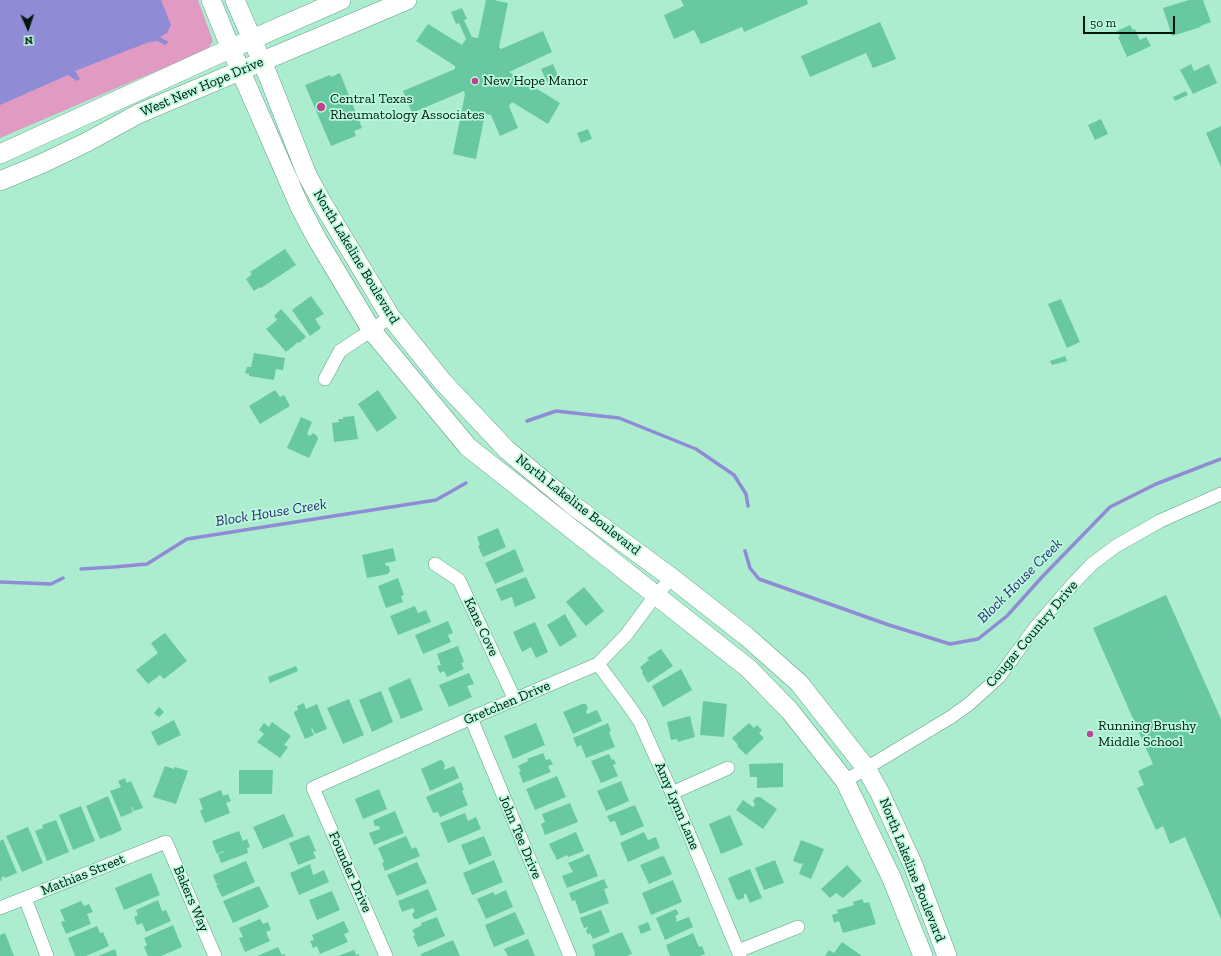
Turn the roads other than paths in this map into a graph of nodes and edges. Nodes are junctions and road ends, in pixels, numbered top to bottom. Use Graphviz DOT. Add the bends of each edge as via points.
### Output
graph roads {
  1 [pos="211,0"];
  2 [pos="235,0"];
  3 [pos="341,0"];
  4 [pos="407,0"];
  5 [pos="252,39"];
  6 [pos="231,49"];
  7 [pos="261,61"];
  8 [pos="241,71"];
  9 [pos="48,132"];
  10 [pos="0,154"];
  11 [pos="0,168"];
  12 [pos="0,181"];
  13 [pos="390,316"];
  14 [pos="372,331"];
  15 [pos="325,379"];
  16 [pos="1221,494"];
  17 [pos="435,564"];
  18 [pos="672,578"];
  19 [pos="655,596"];
  20 [pos="598,664"];
  21 [pos="515,700"];
  22 [pos="471,718"];
  23 [pos="728,768"];
  24 [pos="866,768"];
  25 [pos="845,781"];
  26 [pos="313,788"];
  27 [pos="672,793"];
  28 [pos="166,842"];
  29 [pos="25,898"];
  30 [pos="0,908"];
  31 [pos="798,927"];
  32 [pos="739,953"];
  33 [pos="47,956"];
  34 [pos="215,956"];
  35 [pos="386,956"];
  36 [pos="570,956"];
  37 [pos="923,956"];
  38 [pos="947,956"];
  1 -- 6 [label="main road, North Lakeline Boulevard"];
  2 -- 5 [label="main road, North Lakeline Boulevard"];
  3 -- 5 [label="main road, West New Hope Drive"];
  4 -- 7 [label="main road, West New Hope Drive"];
  5 -- 6 [label="main road, West New Hope Drive"];
  5 -- 7 [label="main road, North Lakeline Boulevard"];
  6 -- 8 [label="main road, North Lakeline Boulevard"];
  6 -- 9 [label="main road, West New Hope Drive"];
  7 -- 8 [label="main road, West New Hope Drive"];
  7 -- 13 [label="main road, North Lakeline Boulevard" via="307,175"];
  8 -- 12 [label="main road, West New Hope Drive" via="138,114 87,142"];
  8 -- 14 [label="main road, North Lakeline Boulevard" via="300,207"];
  9 -- 10 [label="main road, West New Hope Drive"];
  9 -- 11 [label="main road" via="39,150"];
  13 -- 14 [label="street"];
  13 -- 18 [label="main road, North Lakeline Boulevard" via="442,381 507,450 574,506"];
  14 -- 15 [label="street" via="340,351"];
  14 -- 19 [label="main road, North Lakeline Boulevard" via="468,447"];
  16 -- 24 [label="street, Cougar Country Drive" via="1160,521 1116,546 1092,564 1072,584 1034,629 999,677 985,690 951,717"];
  17 -- 21 [label="street, Kane Cove" via="459,580"];
  18 -- 19 [label="street, Gretchen Drive"];
  18 -- 24 [label="main road, North Lakeline Boulevard" via="746,636 799,683"];
  19 -- 20 [label="street, Gretchen Drive" via="626,635"];
  19 -- 25 [label="main road, North Lakeline Boulevard" via="748,668 790,711"];
  20 -- 21 [label="street, Gretchen Drive"];
  20 -- 27 [label="street, Amy Lynn Lane" via="640,722"];
  21 -- 22 [label="street, Gretchen Drive"];
  22 -- 26 [label="street, Gretchen Drive"];
  22 -- 36 [label="street, John Tee Drive"];
  23 -- 27 [label="street"];
  24 -- 25 [label="street, Cougar Country Drive"];
  24 -- 38 [label="main road, North Lakeline Boulevard" via="880,792 913,865"];
  25 -- 37 [label="main road, North Lakeline Boulevard" via="892,879"];
  26 -- 35 [label="street, Founder Drive"];
  27 -- 32 [label="street, Amy Lynn Lane"];
  28 -- 29 [label="street, Mathias Street"];
  28 -- 34 [label="street, Bakers Way"];
  29 -- 30 [label="street, Mathias Street"];
  29 -- 33 [label="street"];
  31 -- 32 [label="street"];
}
